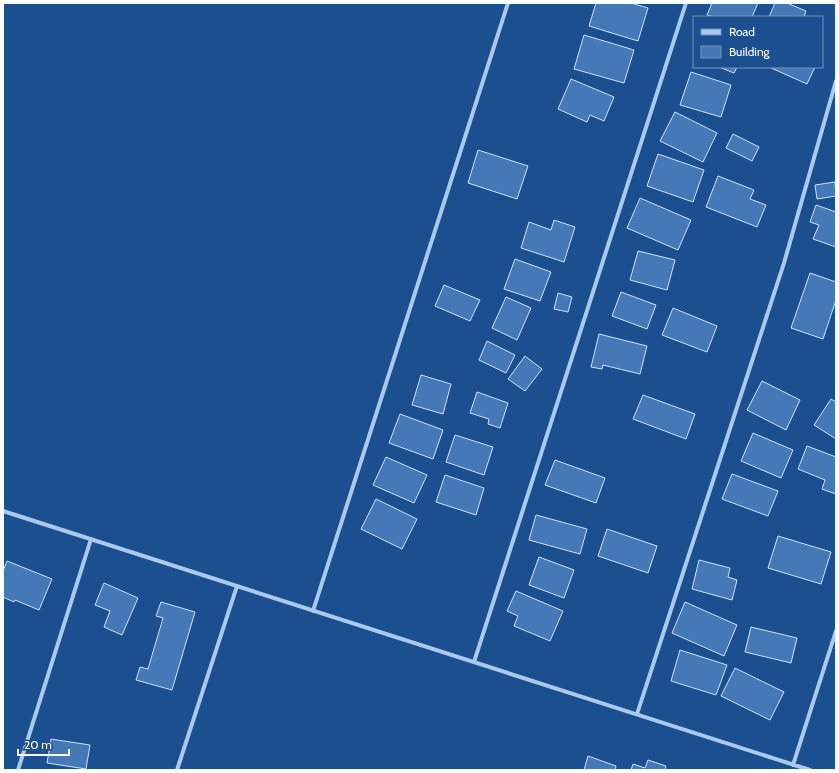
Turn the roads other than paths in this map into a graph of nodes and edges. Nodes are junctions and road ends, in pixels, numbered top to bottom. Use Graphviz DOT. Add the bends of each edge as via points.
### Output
graph roads {
  1 [pos="508,3"];
  2 [pos="686,3"];
  3 [pos="836,81"];
  4 [pos="3,510"];
  5 [pos="91,539"];
  6 [pos="237,586"];
  7 [pos="312,611"];
  8 [pos="836,631"];
  9 [pos="474,662"];
  10 [pos="637,714"];
  11 [pos="793,765"];
  12 [pos="18,770"];
  13 [pos="177,770"];
  14 [pos="810,770"];
  1 -- 7 [label="street"];
  2 -- 9 [label="street"];
  3 -- 10 [label="street" via="784,263"];
  4 -- 5 [label="street"];
  5 -- 6 [label="street"];
  5 -- 12 [label="street"];
  6 -- 7 [label="street"];
  6 -- 13 [label="street"];
  7 -- 9 [label="street"];
  8 -- 11 [label="street"];
  9 -- 10 [label="street"];
  10 -- 11 [label="street"];
  11 -- 14 [label="street"];
}
